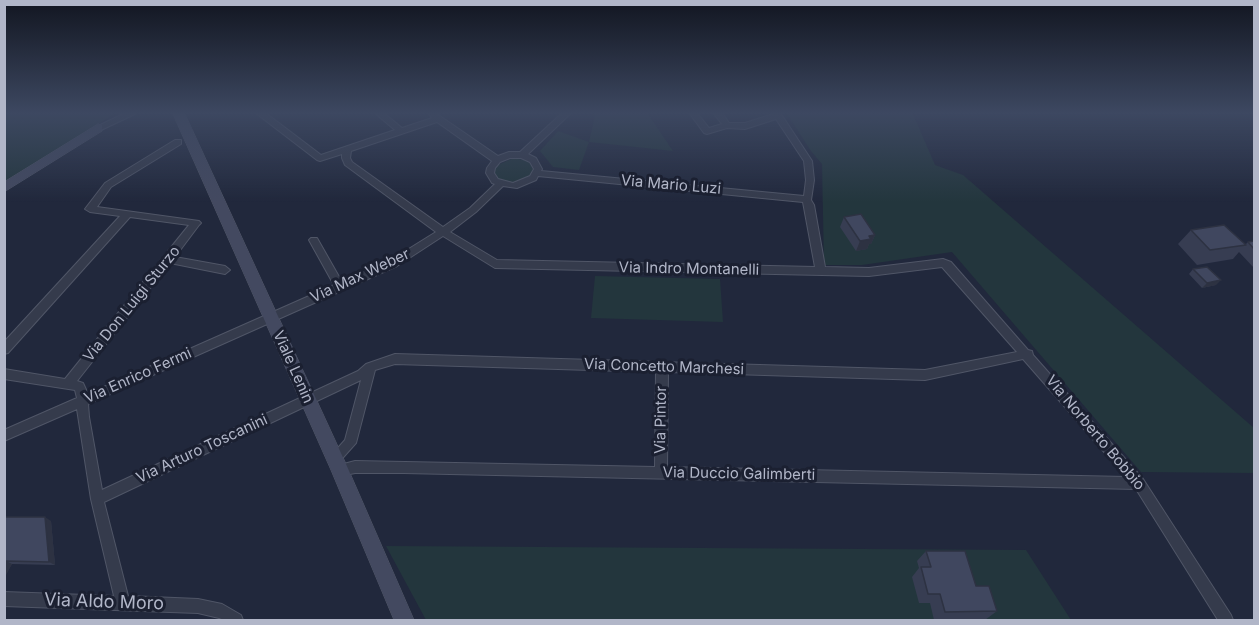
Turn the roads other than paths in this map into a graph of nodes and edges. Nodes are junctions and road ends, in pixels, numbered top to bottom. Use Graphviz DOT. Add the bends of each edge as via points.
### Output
graph roads {
  1 [pos="74,143"];
  2 [pos="176,143"];
  3 [pos="192,143"];
  4 [pos="298,143"];
  5 [pos="366,143"];
  6 [pos="473,143"];
  7 [pos="535,143"];
  8 [pos="796,143"];
  9 [pos="347,150"];
  10 [pos="522,155"];
  11 [pos="325,157"];
  12 [pos="498,160"];
  13 [pos="348,162"];
  14 [pos="536,173"];
  15 [pos="500,184"];
  16 [pos="4,188"];
  17 [pos="806,199"];
  18 [pos="127,215"];
  19 [pos="443,232"];
  20 [pos="314,240"];
  21 [pos="168,259"];
  22 [pos="942,263"];
  23 [pos="225,270"];
  24 [pos="821,272"];
  25 [pos="340,287"];
  26 [pos="272,317"];
  27 [pos="4,350"];
  28 [pos="1028,354"];
  29 [pos="370,367"];
  30 [pos="662,367"];
  31 [pos="4,374"];
  32 [pos="68,384"];
  33 [pos="307,399"];
  34 [pos="84,400"];
  35 [pos="4,436"];
  36 [pos="337,464"];
  37 [pos="661,472"];
  38 [pos="1139,483"];
  39 [pos="98,499"];
  40 [pos="4,599"];
  41 [pos="122,602"];
  42 [pos="236,621"];
  43 [pos="404,621"];
  44 [pos="1226,621"];
  1 -- 16 [label="main road"];
  2 -- 18 [label="street" via="108,185 90,209"];
  3 -- 26 [label="main road, Viale Lenin"];
  4 -- 11 [label="street" via="316,157"];
  5 -- 9 [label="street"];
  6 -- 12 [label="street"];
  7 -- 10 [label="street"];
  8 -- 17 [label="street" via="808,161"];
  9 -- 11 [label="street"];
  9 -- 13 [label="street"];
  10 -- 12 [label="street"];
  10 -- 14 [label="street" via="537,164"];
  11 -- 13 [label="street"];
  12 -- 15 [label="street" via="490,172"];
  13 -- 19 [label="street, Via Indro Montanelli"];
  14 -- 15 [label="street" via="521,184"];
  14 -- 17 [label="street, Via Mario Luzi"];
  15 -- 19 [label="street, Via Max Weber"];
  17 -- 24 [label="street"];
  18 -- 21 [label="street, Via Don Luigi Sturzo" via="196,223"];
  18 -- 27 [label="street"];
  19 -- 24 [label="street, Via Indro Montanelli" via="495,264"];
  19 -- 25 [label="street, Via Max Weber" via="394,263"];
  20 -- 25 [label="street"];
  21 -- 23 [label="street"];
  21 -- 32 [label="street, Via Don Luigi Sturzo"];
  22 -- 24 [label="street, Via Indro Montanelli" via="869,272"];
  22 -- 28 [label="street, Via Norberto Bobbio" via="953,269"];
  25 -- 26 [label="street, Via Max Weber"];
  26 -- 33 [label="main road, Viale Lenin"];
  26 -- 34 [label="street, Via Enrico Fermi"];
  28 -- 30 [label="street, Via Concetto Marchesi" via="925,375"];
  28 -- 38 [label="street, Via Norberto Bobbio"];
  29 -- 30 [label="street, Via Concetto Marchesi" via="395,359"];
  29 -- 33 [label="street, Via Concetto Marchesi"];
  29 -- 36 [label="street" via="350,443"];
  30 -- 37 [label="street, Via Pintor"];
  31 -- 32 [label="street"];
  32 -- 34 [label="street" via="79,386"];
  33 -- 36 [label="main road, Viale Lenin"];
  33 -- 39 [label="street, Via Arturo Toscanini"];
  34 -- 35 [label="street, Via Enrico Fermi"];
  34 -- 39 [label="street" via="82,417"];
  36 -- 37 [label="street, Via Duccio Galimberti"];
  36 -- 43 [label="main road, Viale Lenin"];
  37 -- 38 [label="street, Via Duccio Galimberti"];
  38 -- 44 [label="street, Via Norberto Bobbio"];
  39 -- 41 [label="street"];
  40 -- 41 [label="street, Via Aldo Moro"];
  41 -- 42 [label="street, Via Aldo Moro" via="198,606 222,611"];
}
